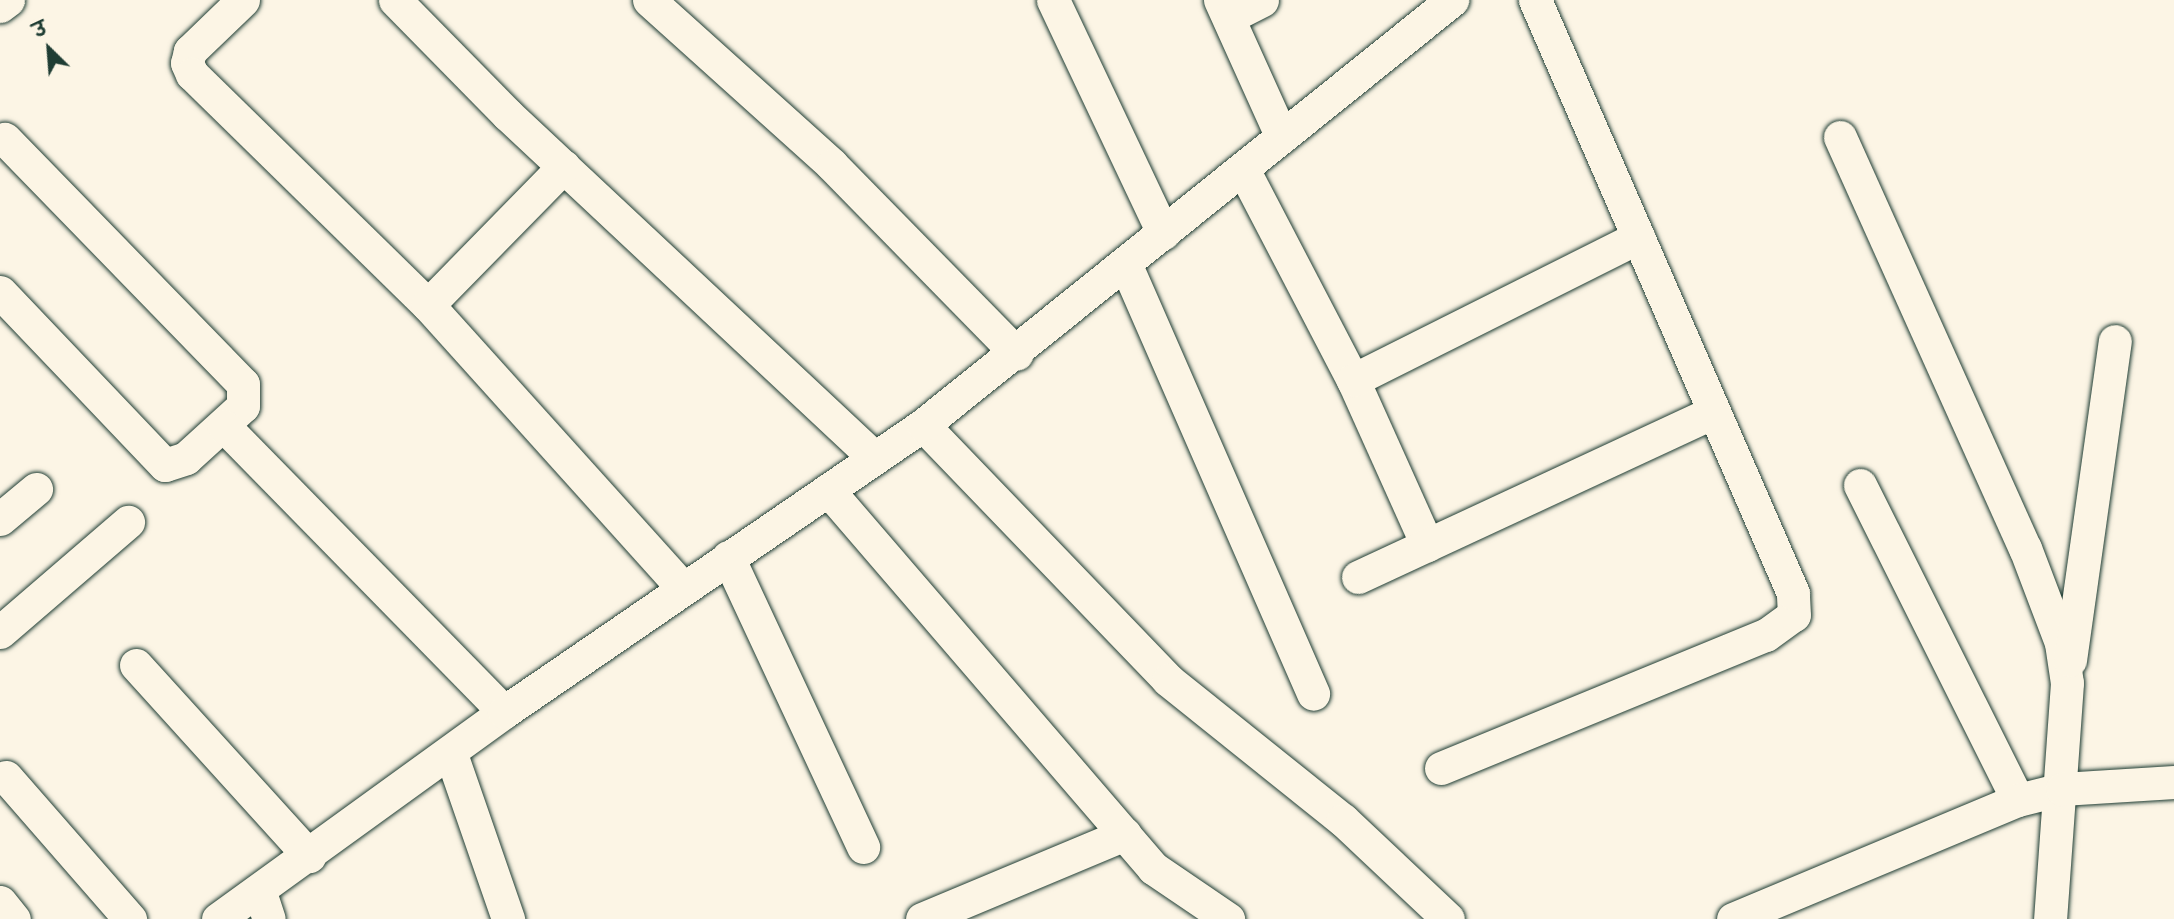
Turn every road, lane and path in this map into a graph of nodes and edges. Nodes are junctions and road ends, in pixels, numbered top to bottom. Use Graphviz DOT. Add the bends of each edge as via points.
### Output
graph roads {
  1 [pos="8,0"];
  2 [pos="243,0"];
  3 [pos="395,0"];
  4 [pos="649,0"];
  5 [pos="1053,0"];
  6 [pos="1262,0"];
  7 [pos="1452,0"];
  8 [pos="1535,0"];
  9 [pos="0,6"];
  10 [pos="1224,9"];
  11 [pos="1282,137"];
  12 [pos="1840,137"];
  13 [pos="5,139"];
  14 [pos="564,166"];
  15 [pos="1244,171"];
  16 [pos="1163,233"];
  17 [pos="1638,237"];
  18 [pos="1125,263"];
  19 [pos="0,292"];
  20 [pos="428,305"];
  21 [pos="2115,341"];
  22 [pos="1017,355"];
  23 [pos="1353,380"];
  24 [pos="1714,412"];
  25 [pos="923,425"];
  26 [pos="224,426"];
  27 [pos="872,455"];
  28 [pos="1860,485"];
  29 [pos="36,489"];
  30 [pos="828,490"];
  31 [pos="0,520"];
  32 [pos="128,522"];
  33 [pos="1427,545"];
  34 [pos="728,557"];
  35 [pos="1358,577"];
  36 [pos="682,587"];
  37 [pos="0,632"];
  38 [pos="136,665"];
  39 [pos="2067,683"];
  40 [pos="1313,694"];
  41 [pos="503,712"];
  42 [pos="451,754"];
  43 [pos="1441,768"];
  44 [pos="6,777"];
  45 [pos="2174,782"];
  46 [pos="2062,789"];
  47 [pos="2018,800"];
  48 [pos="1125,834"];
  49 [pos="863,847"];
  50 [pos="309,856"];
  51 [pos="0,902"];
  52 [pos="265,905"];
  53 [pos="14,919"];
  54 [pos="130,919"];
  55 [pos="218,919"];
  56 [pos="508,919"];
  57 [pos="922,919"];
  58 [pos="1228,919"];
  59 [pos="1448,919"];
  60 [pos="1733,919"];
  61 [pos="2050,919"];
  1 -- 9 [label="street"];
  2 -- 20 [label="street" via="190,51 187,63 192,75"];
  3 -- 14 [label="street"];
  4 -- 22 [label="street" via="832,165"];
  5 -- 16 [label="street"];
  6 -- 10 [label="street"];
  7 -- 11 [label="street"];
  8 -- 17 [label="street"];
  10 -- 11 [label="street"];
  11 -- 15 [label="street"];
  12 -- 39 [label="street" via="2025,548 2061,643"];
  13 -- 26 [label="street" via="243,384 243,406"];
  14 -- 20 [label="street"];
  14 -- 27 [label="street"];
  15 -- 16 [label="street"];
  15 -- 23 [label="street"];
  16 -- 18 [label="street"];
  17 -- 23 [label="street"];
  17 -- 24 [label="street"];
  18 -- 22 [label="street"];
  18 -- 40 [label="street"];
  19 -- 26 [label="street" via="165,465 186,458"];
  20 -- 36 [label="street"];
  21 -- 39 [label="street"];
  22 -- 25 [label="street"];
  23 -- 33 [label="street"];
  24 -- 33 [label="street"];
  24 -- 43 [label="street" via="1793,593 1794,615 1766,635"];
  25 -- 27 [label="street"];
  25 -- 59 [label="street" via="1168,680 1362,836"];
  26 -- 41 [label="street"];
  27 -- 30 [label="street"];
  28 -- 47 [label="street"];
  29 -- 31 [label="street"];
  30 -- 34 [label="street"];
  30 -- 48 [label="street"];
  32 -- 37 [label="street"];
  33 -- 35 [label="street"];
  34 -- 36 [label="street"];
  34 -- 49 [label="street"];
  36 -- 41 [label="street"];
  38 -- 50 [label="street"];
  39 -- 46 [label="street"];
  41 -- 42 [label="street"];
  42 -- 50 [label="street"];
  42 -- 56 [label="street"];
  44 -- 54 [label="street"];
  45 -- 46 [label="street"];
  46 -- 47 [label="street"];
  46 -- 61 [label="street"];
  47 -- 60 [label="street"];
  48 -- 57 [label="street"];
  48 -- 58 [label="street" via="1164,876"];
  50 -- 52 [label="street"];
  51 -- 53 [label="street"];
  52 -- 55 [label="street"];
}
